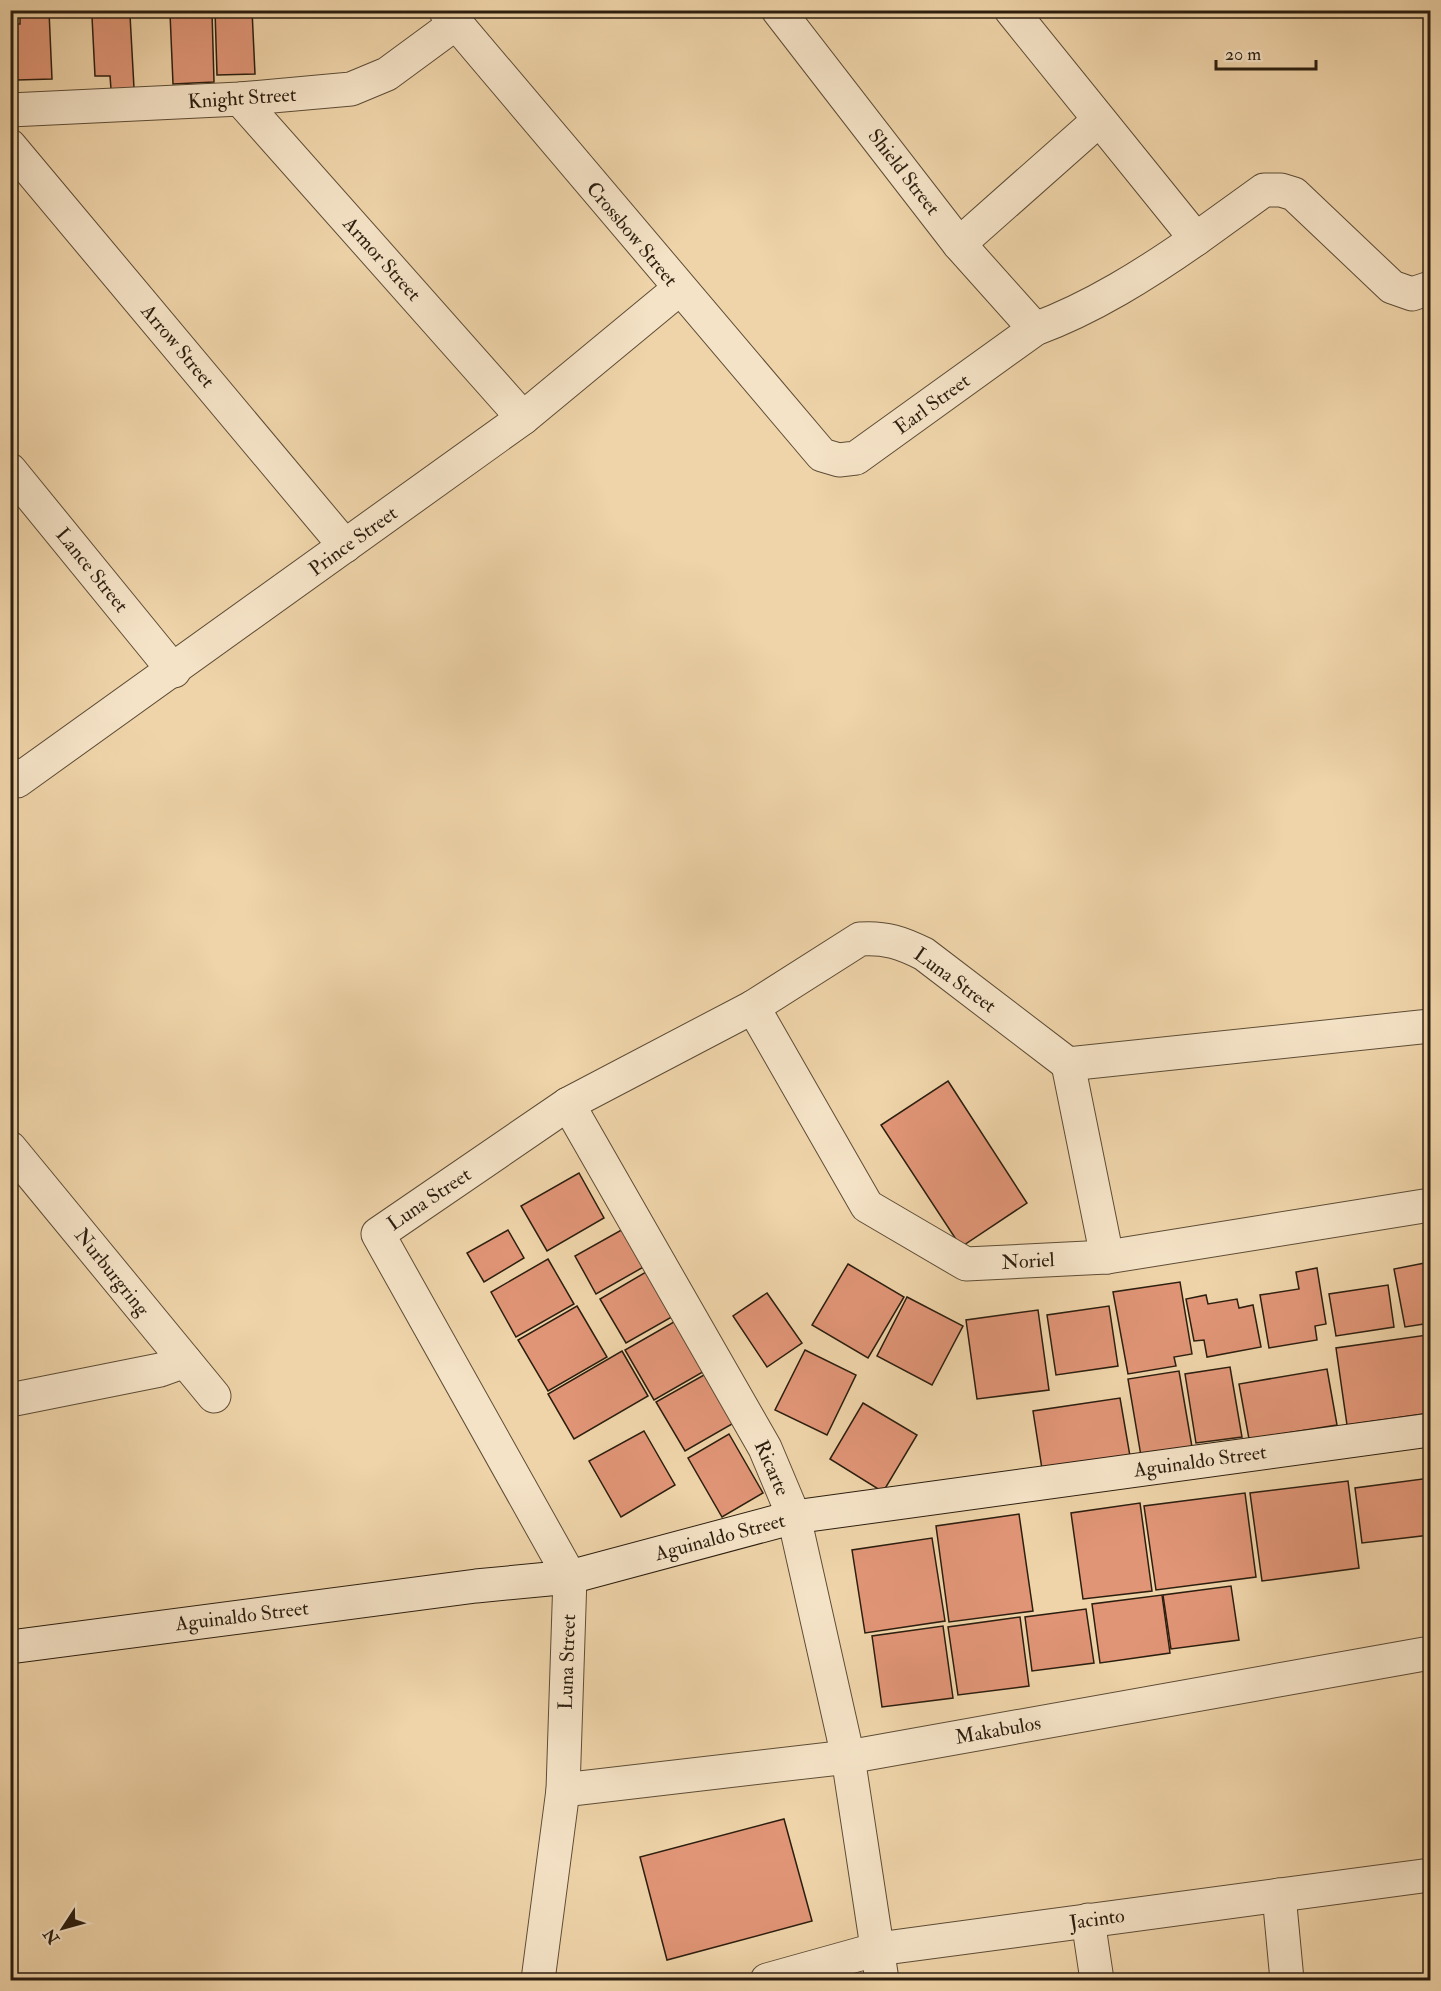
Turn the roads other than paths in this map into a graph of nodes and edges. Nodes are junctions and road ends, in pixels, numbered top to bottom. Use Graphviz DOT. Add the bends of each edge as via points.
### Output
graph roads {
  1 [pos="778,10"];
  2 [pos="1011,10"];
  3 [pos="450,17"];
  4 [pos="240,99"];
  5 [pos="10,110"];
  6 [pos="1099,120"];
  7 [pos="10,146"];
  8 [pos="1196,239"];
  9 [pos="959,244"];
  10 [pos="1431,288"];
  11 [pos="679,289"];
  12 [pos="1035,329"];
  13 [pos="524,418"];
  14 [pos="822,455"];
  15 [pos="10,470"];
  16 [pos="345,546"];
  17 [pos="174,671"];
  18 [pos="14,777"];
  19 [pos="753,1007"];
  20 [pos="1431,1026"];
  21 [pos="1068,1064"];
  22 [pos="568,1104"];
  23 [pos="10,1148"];
  24 [pos="1431,1205"];
  25 [pos="1107,1257"];
  26 [pos="185,1361"];
  27 [pos="214,1396"];
  28 [pos="10,1400"];
  29 [pos="1431,1430"];
  30 [pos="794,1517"];
  31 [pos="570,1577"];
  32 [pos="10,1647"];
  33 [pos="1431,1653"];
  34 [pos="848,1757"];
  35 [pos="563,1790"];
  36 [pos="1431,1875"];
  37 [pos="1280,1895"];
  38 [pos="1088,1920"];
  39 [pos="880,1965"];
  40 [pos="538,1980"];
  41 [pos="767,1980"];
  42 [pos="1097,1980"];
  43 [pos="1287,1980"];
  1 -- 9 [label="street, Shield Street"];
  2 -- 6 [label="street"];
  3 -- 4 [label="street, Knight Street" via="387,74 351,89"];
  3 -- 11 [label="street, Crossbow Street"];
  4 -- 5 [label="street, Knight Street"];
  4 -- 13 [label="street, Armor Street"];
  6 -- 8 [label="street"];
  6 -- 9 [label="street"];
  7 -- 16 [label="street, Arrow Street"];
  8 -- 10 [label="street, Earl Street" via="1264,190 1281,190 1294,194 1392,287 1412,294"];
  8 -- 12 [label="street, Earl Street" via="1128,283 1061,320"];
  9 -- 12 [label="street, Shield Street"];
  11 -- 13 [label="street, Prince Street"];
  11 -- 14 [label="street, Crossbow Street"];
  12 -- 14 [label="street, Earl Street" via="856,458 839,460"];
  13 -- 16 [label="street, Prince Street"];
  15 -- 17 [label="street, Lance Street"];
  16 -- 17 [label="street, Prince Street"];
  17 -- 18 [label="street, Prince Street"];
  19 -- 21 [label="street, Luna Street" via="860,939 877,937 898,941 924,954"];
  19 -- 22 [label="street, Luna Street"];
  19 -- 25 [label="street, Noriel" via="867,1206 966,1264"];
  20 -- 21 [label="street"];
  21 -- 25 [label="street"];
  22 -- 30 [label="street, Ricarte" via="765,1448"];
  22 -- 31 [label="street, Luna Street" via="378,1234"];
  23 -- 26 [label="street, Nurburgring"];
  24 -- 25 [label="street, Noriel"];
  26 -- 27 [label="street, Nurburgring"];
  26 -- 28 [label="street" via="160,1370"];
  29 -- 30 [label="street, Aguinaldo Street"];
  30 -- 31 [label="street, Aguinaldo Street"];
  30 -- 34 [label="street, Ricarte"];
  31 -- 32 [label="street, Aguinaldo Street"];
  31 -- 35 [label="street, Luna Street"];
  33 -- 34 [label="street, Makabulos"];
  34 -- 35 [label="street, Makabulos"];
  34 -- 39 [label="street, Ricarte"];
  35 -- 40 [label="street, Luna Street"];
  36 -- 37 [label="street, Jacinto"];
  37 -- 38 [label="street, Jacinto"];
  37 -- 43 [label="street"];
  38 -- 39 [label="street, Jacinto"];
  38 -- 42 [label="street"];
  39 -- 41 [label="street, Jacinto"];
}
